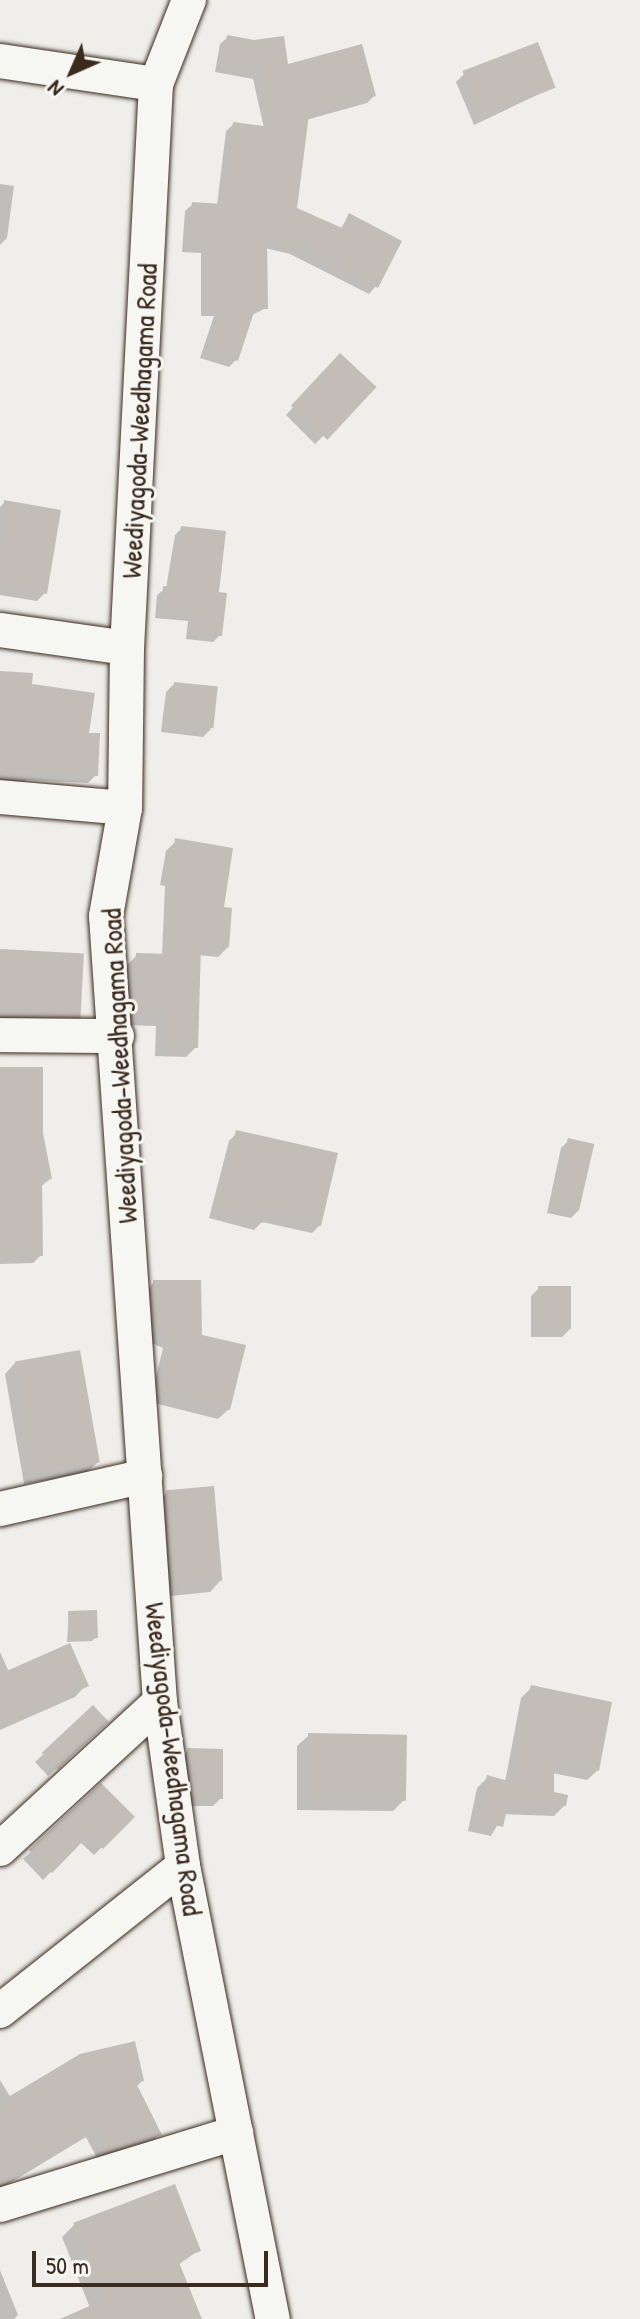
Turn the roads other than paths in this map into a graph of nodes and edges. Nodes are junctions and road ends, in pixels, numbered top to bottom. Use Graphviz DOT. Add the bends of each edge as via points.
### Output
graph roads {
  1 [pos="189,0"];
  2 [pos="0,61"];
  3 [pos="156,84"];
  4 [pos="0,630"];
  5 [pos="127,648"];
  6 [pos="0,797"];
  7 [pos="125,808"];
  8 [pos="0,1035"];
  9 [pos="117,1036"];
  10 [pos="145,1476"];
  11 [pos="0,1509"];
  12 [pos="160,1702"];
  13 [pos="0,1849"];
  14 [pos="183,1866"];
  15 [pos="0,2011"];
  16 [pos="236,2133"];
  17 [pos="0,2205"];
  18 [pos="273,2319"];
  1 -- 3 [label="street, Weediyagoda-Weedhagama Road"];
  2 -- 3 [label="street"];
  3 -- 5 [label="street, Weediyagoda-Weedhagama Road"];
  4 -- 5 [label="street"];
  5 -- 7 [label="street, Weediyagoda-Weedhagama Road"];
  6 -- 7 [label="street"];
  7 -- 9 [label="street, Weediyagoda-Weedhagama Road" via="106,916"];
  8 -- 9 [label="street"];
  9 -- 10 [label="street, Weediyagoda-Weedhagama Road"];
  10 -- 11 [label="street"];
  10 -- 12 [label="street, Weediyagoda-Weedhagama Road"];
  12 -- 13 [label="street"];
  12 -- 14 [label="street, Weediyagoda-Weedhagama Road"];
  14 -- 15 [label="street"];
  14 -- 16 [label="street, Weediyagoda-Weedhagama Road"];
  16 -- 17 [label="street"];
  16 -- 18 [label="street, Weediyagoda-Weedhagama Road"];
}
